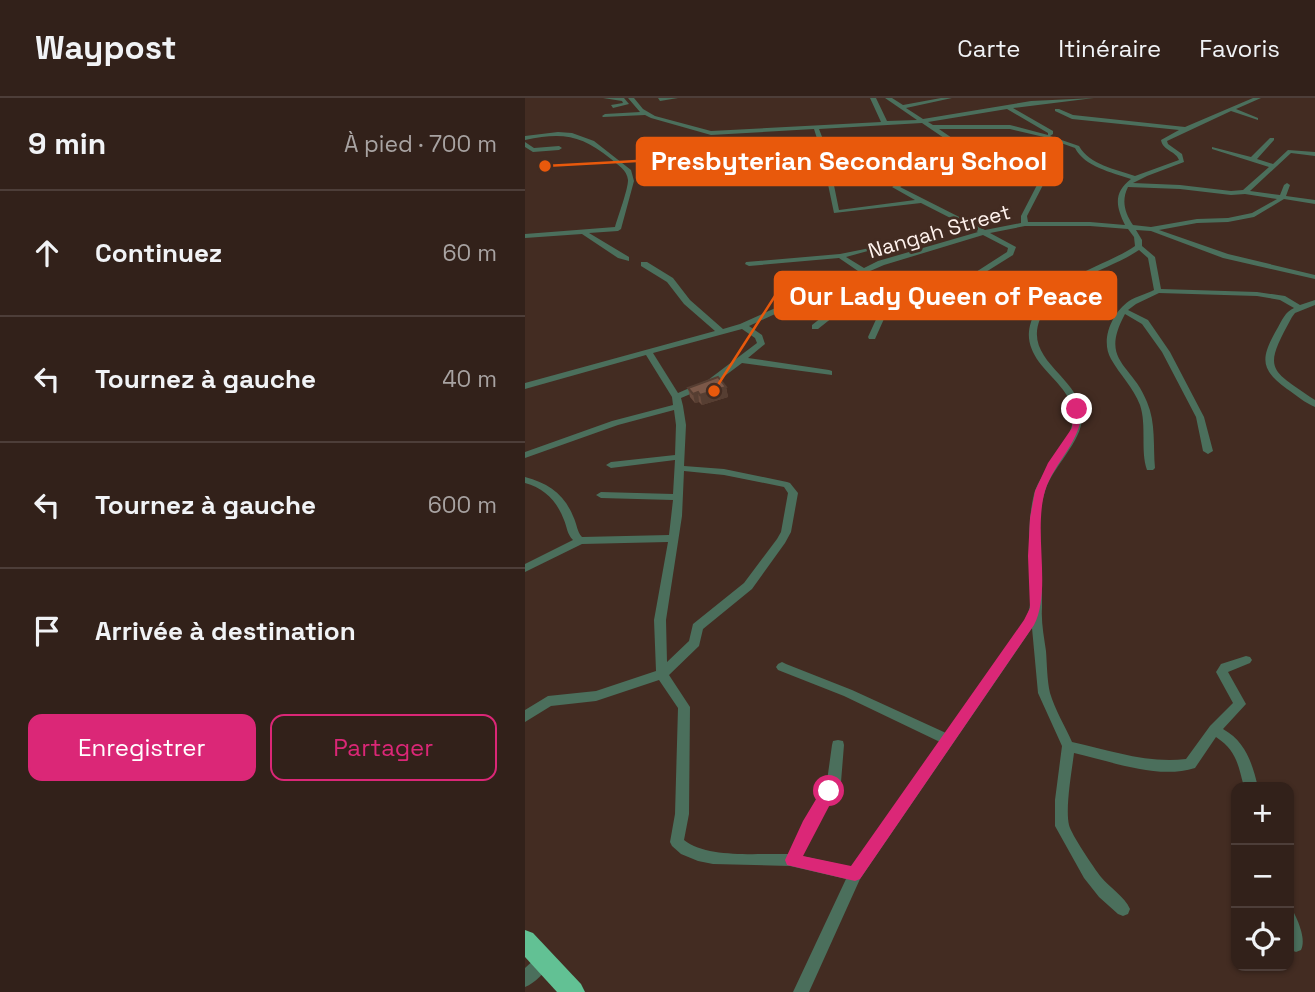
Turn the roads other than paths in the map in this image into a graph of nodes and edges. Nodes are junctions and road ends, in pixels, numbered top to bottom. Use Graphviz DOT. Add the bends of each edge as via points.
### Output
graph roads {
  1 [pos="605,98"];
  2 [pos="631,98"];
  3 [pos="675,98"];
  4 [pos="873,98"];
  5 [pos="888,98"];
  6 [pos="949,98"];
  7 [pos="1006,98"];
  8 [pos="1091,98"];
  9 [pos="1258,98"];
  10 [pos="660,99"];
  11 [pos="1021,105"];
  12 [pos="613,106"];
  13 [pos="664,106"];
  14 [pos="902,107"];
  15 [pos="1008,107"];
  16 [pos="1230,109"];
  17 [pos="1057,110"];
  18 [pos="645,113"];
  19 [pos="605,116"];
  20 [pos="1256,120"];
  21 [pos="922,121"];
  22 [pos="885,124"];
  23 [pos="932,127"];
  24 [pos="816,128"];
  25 [pos="1184,129"];
  26 [pos="1046,136"];
  27 [pos="525,138"];
  28 [pos="1272,139"];
  29 [pos="525,144"];
  30 [pos="902,144"];
  31 [pos="559,148"];
  32 [pos="1214,148"];
  33 [pos="824,149"];
  34 [pos="1314,153"];
  35 [pos="761,154"];
  36 [pos="1254,158"];
  37 [pos="1274,166"];
  38 [pos="1131,182"];
  39 [pos="1040,185"];
  40 [pos="1287,185"];
  41 [pos="1245,192"];
  42 [pos="1281,198"];
  43 [pos="923,201"];
  44 [pos="1315,202"];
  45 [pos="1025,225"];
  46 [pos="1130,227"];
  47 [pos="1151,229"];
  48 [pos="578,231"];
  49 [pos="982,233"];
  50 [pos="525,236"];
  51 [pos="1139,247"];
  52 [pos="873,248"];
  53 [pos="840,256"];
  54 [pos="626,259"];
  55 [pos="644,264"];
  56 [pos="749,264"];
  57 [pos="864,271"];
  58 [pos="1315,276"];
  59 [pos="834,284"];
  60 [pos="1158,291"];
  61 [pos="855,295"];
  62 [pos="1315,302"];
  63 [pos="1300,308"];
  64 [pos="1123,310"];
  65 [pos="979,318"];
  66 [pos="743,326"];
  67 [pos="815,327"];
  68 [pos="721,332"];
  69 [pos="872,337"];
  70 [pos="649,352"];
  71 [pos="741,360"];
  72 [pos="829,373"];
  73 [pos="525,386"];
  74 [pos="677,401"];
  75 [pos="1315,404"];
  76 [pos="1208,451"];
  77 [pos="525,455"];
  78 [pos="679,463"];
  79 [pos="611,465"];
  80 [pos="1150,468"];
  81 [pos="525,481"];
  82 [pos="601,495"];
  83 [pos="676,497"];
  84 [pos="672,538"];
  85 [pos="580,541"];
  86 [pos="525,568"];
  87 [pos="1036,608"];
  88 [pos="1024,632"];
  89 [pos="1040,635"];
  90 [pos="1246,660"];
  91 [pos="782,667"];
  92 [pos="662,674"];
  93 [pos="525,716"];
  94 [pos="1214,730"];
  95 [pos="948,740"];
  96 [pos="838,745"];
  97 [pos="1068,746"];
  98 [pos="1249,782"];
  99 [pos="793,860"];
  100 [pos="855,874"];
  101 [pos="1123,909"];
  102 [pos="1294,937"];
  103 [pos="525,941"];
  104 [pos="1296,944"];
  105 [pos="543,962"];
  106 [pos="525,979"];
  107 [pos="573,992"];
  108 [pos="801,992"];
  1 -- 12 [label="street" via="626,104"];
  2 -- 18 [label="street"];
  3 -- 10 [label="street"];
  4 -- 22 [label="street"];
  5 -- 14 [label="street"];
  6 -- 14 [label="street"];
  7 -- 11 [label="street"];
  8 -- 11 [label="street"];
  9 -- 16 [label="street"];
  10 -- 13 [label="street"];
  11 -- 15 [label="street"];
  14 -- 21 [label="street"];
  15 -- 21 [label="street"];
  15 -- 26 [label="street" via="1052,133"];
  16 -- 20 [label="street"];
  16 -- 25 [label="street"];
  17 -- 25 [label="street" via="1072,117"];
  18 -- 19 [label="street"];
  18 -- 24 [label="street" via="711,133"];
  21 -- 22 [label="street"];
  21 -- 23 [label="street"];
  22 -- 24 [label="street"];
  23 -- 26 [label="street" via="1010,127"];
  23 -- 30 [label="street" via="950,139"];
  24 -- 33 [label="street"];
  25 -- 38 [label="street" via="1163,142 1182,161"];
  26 -- 38 [label="street" via="1077,147 1082,156"];
  27 -- 48 [label="street" via="558,132 587,139 631,173 618,229"];
  28 -- 36 [label="street"];
  29 -- 31 [label="street" via="533,150"];
  30 -- 33 [label="street"];
  30 -- 43 [label="street" via="905,158 917,174 895,187"];
  32 -- 36 [label="street"];
  33 -- 35 [label="street"];
  33 -- 43 [label="street" via="836,212"];
  34 -- 37 [label="street" via="1290,152"];
  36 -- 37 [label="street"];
  37 -- 41 [label="street"];
  38 -- 41 [label="street"];
  38 -- 46 [label="street" via="1119,205"];
  39 -- 45 [label="street" via="1024,216"];
  40 -- 42 [label="street"];
  41 -- 42 [label="street"];
  42 -- 44 [label="street"];
  42 -- 47 [label="street" via="1254,215"];
  43 -- 49 [label="street"];
  45 -- 46 [label="street, Nangah Street"];
  45 -- 49 [label="street, Nangah Street"];
  46 -- 47 [label="street, Nangah Street"];
  46 -- 51 [label="street"];
  47 -- 58 [label="street" via="1226,256"];
  48 -- 50 [label="street"];
  48 -- 54 [label="street"];
  49 -- 57 [label="street, Nangah Street"];
  49 -- 65 [label="street" via="1013,250 969,279"];
  51 -- 60 [label="street" via="1149,252"];
  51 -- 87 [label="street" via="1055,291 1032,331 1042,360 1073,399 1079,418 1040,491 1035,518"];
  52 -- 53 [label="street"];
  53 -- 56 [label="street"];
  53 -- 57 [label="street"];
  55 -- 68 [label="street" via="670,280"];
  57 -- 59 [label="street, Nangah Street"];
  59 -- 61 [label="street"];
  59 -- 66 [label="street, Nangah Street"];
  60 -- 63 [label="street" via="1273,296"];
  60 -- 64 [label="street"];
  61 -- 67 [label="street"];
  61 -- 69 [label="street" via="888,301"];
  62 -- 63 [label="street"];
  63 -- 75 [label="street" via="1288,316 1269,353 1269,364 1276,377"];
  64 -- 76 [label="street" via="1145,322 1166,352 1200,417"];
  64 -- 80 [label="street" via="1112,329 1111,354 1143,400"];
  66 -- 68 [label="street, Nangah Street"];
  66 -- 71 [label="street" via="762,340"];
  68 -- 70 [label="street, Nangah Street"];
  70 -- 73 [label="street, Nangah Street"];
  70 -- 74 [label="street"];
  71 -- 72 [label="street"];
  71 -- 74 [label="street"];
  74 -- 77 [label="street"];
  74 -- 78 [label="street"];
  78 -- 79 [label="street"];
  78 -- 83 [label="street"];
  78 -- 92 [label="street" via="787,485 793,493 786,532 774,551 748,586 697,627 695,643"];
  81 -- 85 [label="street" via="547,489 563,503"];
  82 -- 83 [label="street"];
  83 -- 84 [label="street"];
  84 -- 85 [label="street"];
  84 -- 92 [label="street" via="660,620"];
  85 -- 86 [label="street"];
  87 -- 88 [label="street"];
  87 -- 89 [label="street"];
  88 -- 89 [label="street"];
  88 -- 95 [label="street"];
  89 -- 97 [label="street" via="1044,693"];
  90 -- 94 [label="street" via="1222,672 1240,704"];
  91 -- 95 [label="street"];
  92 -- 93 [label="street" via="596,696 548,701"];
  92 -- 99 [label="street" via="684,707 682,814 677,842 688,850 722,859"];
  94 -- 97 [label="street" via="1190,764 1174,768"];
  94 -- 98 [label="street" via="1238,747"];
  95 -- 100 [label="street"];
  96 -- 99 [label="street" via="834,782"];
  97 -- 101 [label="street" via="1062,825 1089,873"];
  99 -- 100 [label="street"];
  100 -- 108 [label="street"];
  102 -- 104 [label="street"];
  103 -- 105 [label="highway"];
  105 -- 106 [label="street"];
  105 -- 107 [label="highway"];
}
